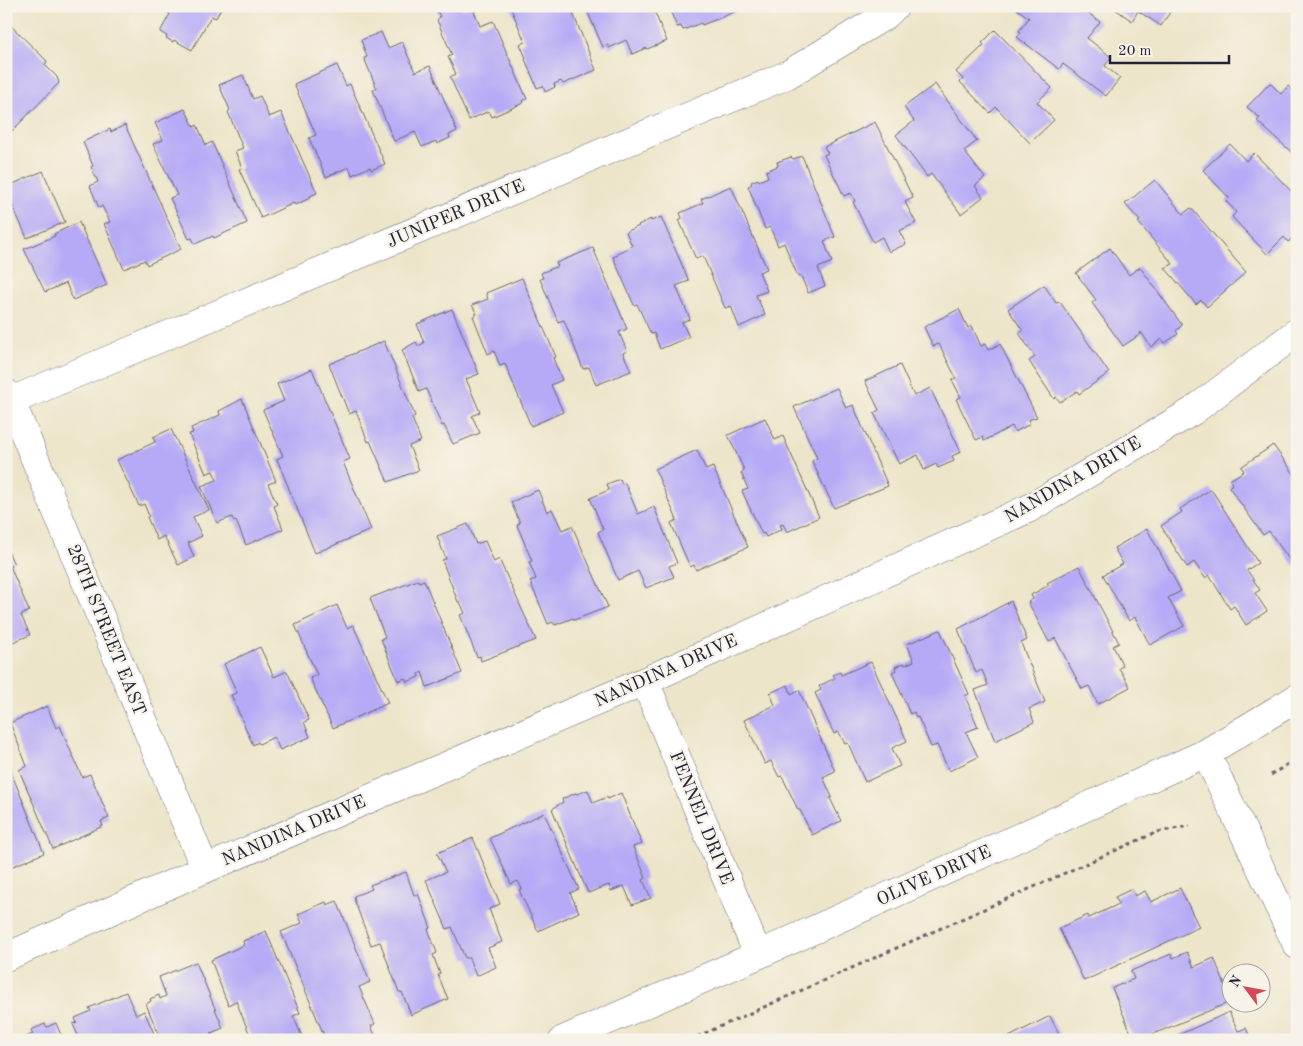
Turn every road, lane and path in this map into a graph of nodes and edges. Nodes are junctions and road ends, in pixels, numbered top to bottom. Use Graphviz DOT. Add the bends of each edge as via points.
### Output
graph roads {
  1 [pos="895,6"];
  2 [pos="1297,332"];
  3 [pos="8,399"];
  4 [pos="645,681"];
  5 [pos="1297,698"];
  6 [pos="1206,754"];
  7 [pos="1297,758"];
  8 [pos="1271,775"];
  9 [pos="1190,826"];
  10 [pos="205,868"];
  11 [pos="1297,945"];
  12 [pos="758,955"];
  13 [pos="6,957"];
  14 [pos="563,1040"];
  15 [pos="690,1040"];
  1 -- 3 [label="street, JUNIPER DRIVE" via="886,15 787,75"];
  2 -- 4 [label="street, NANDINA DRIVE" via="1193,410 1030,508"];
  3 -- 10 [label="street, 28TH STREET EAST"];
  4 -- 10 [label="street, NANDINA DRIVE"];
  4 -- 12 [label="street, FENNEL DRIVE"];
  5 -- 6 [label="street, OLIVE DRIVE"];
  6 -- 11 [label="street"];
  6 -- 12 [label="street, OLIVE DRIVE"];
  7 -- 8 [label="path"];
  9 -- 15 [label="path" via="1157,832"];
  10 -- 13 [label="street, NANDINA DRIVE"];
  12 -- 14 [label="street, OLIVE DRIVE"];
}
